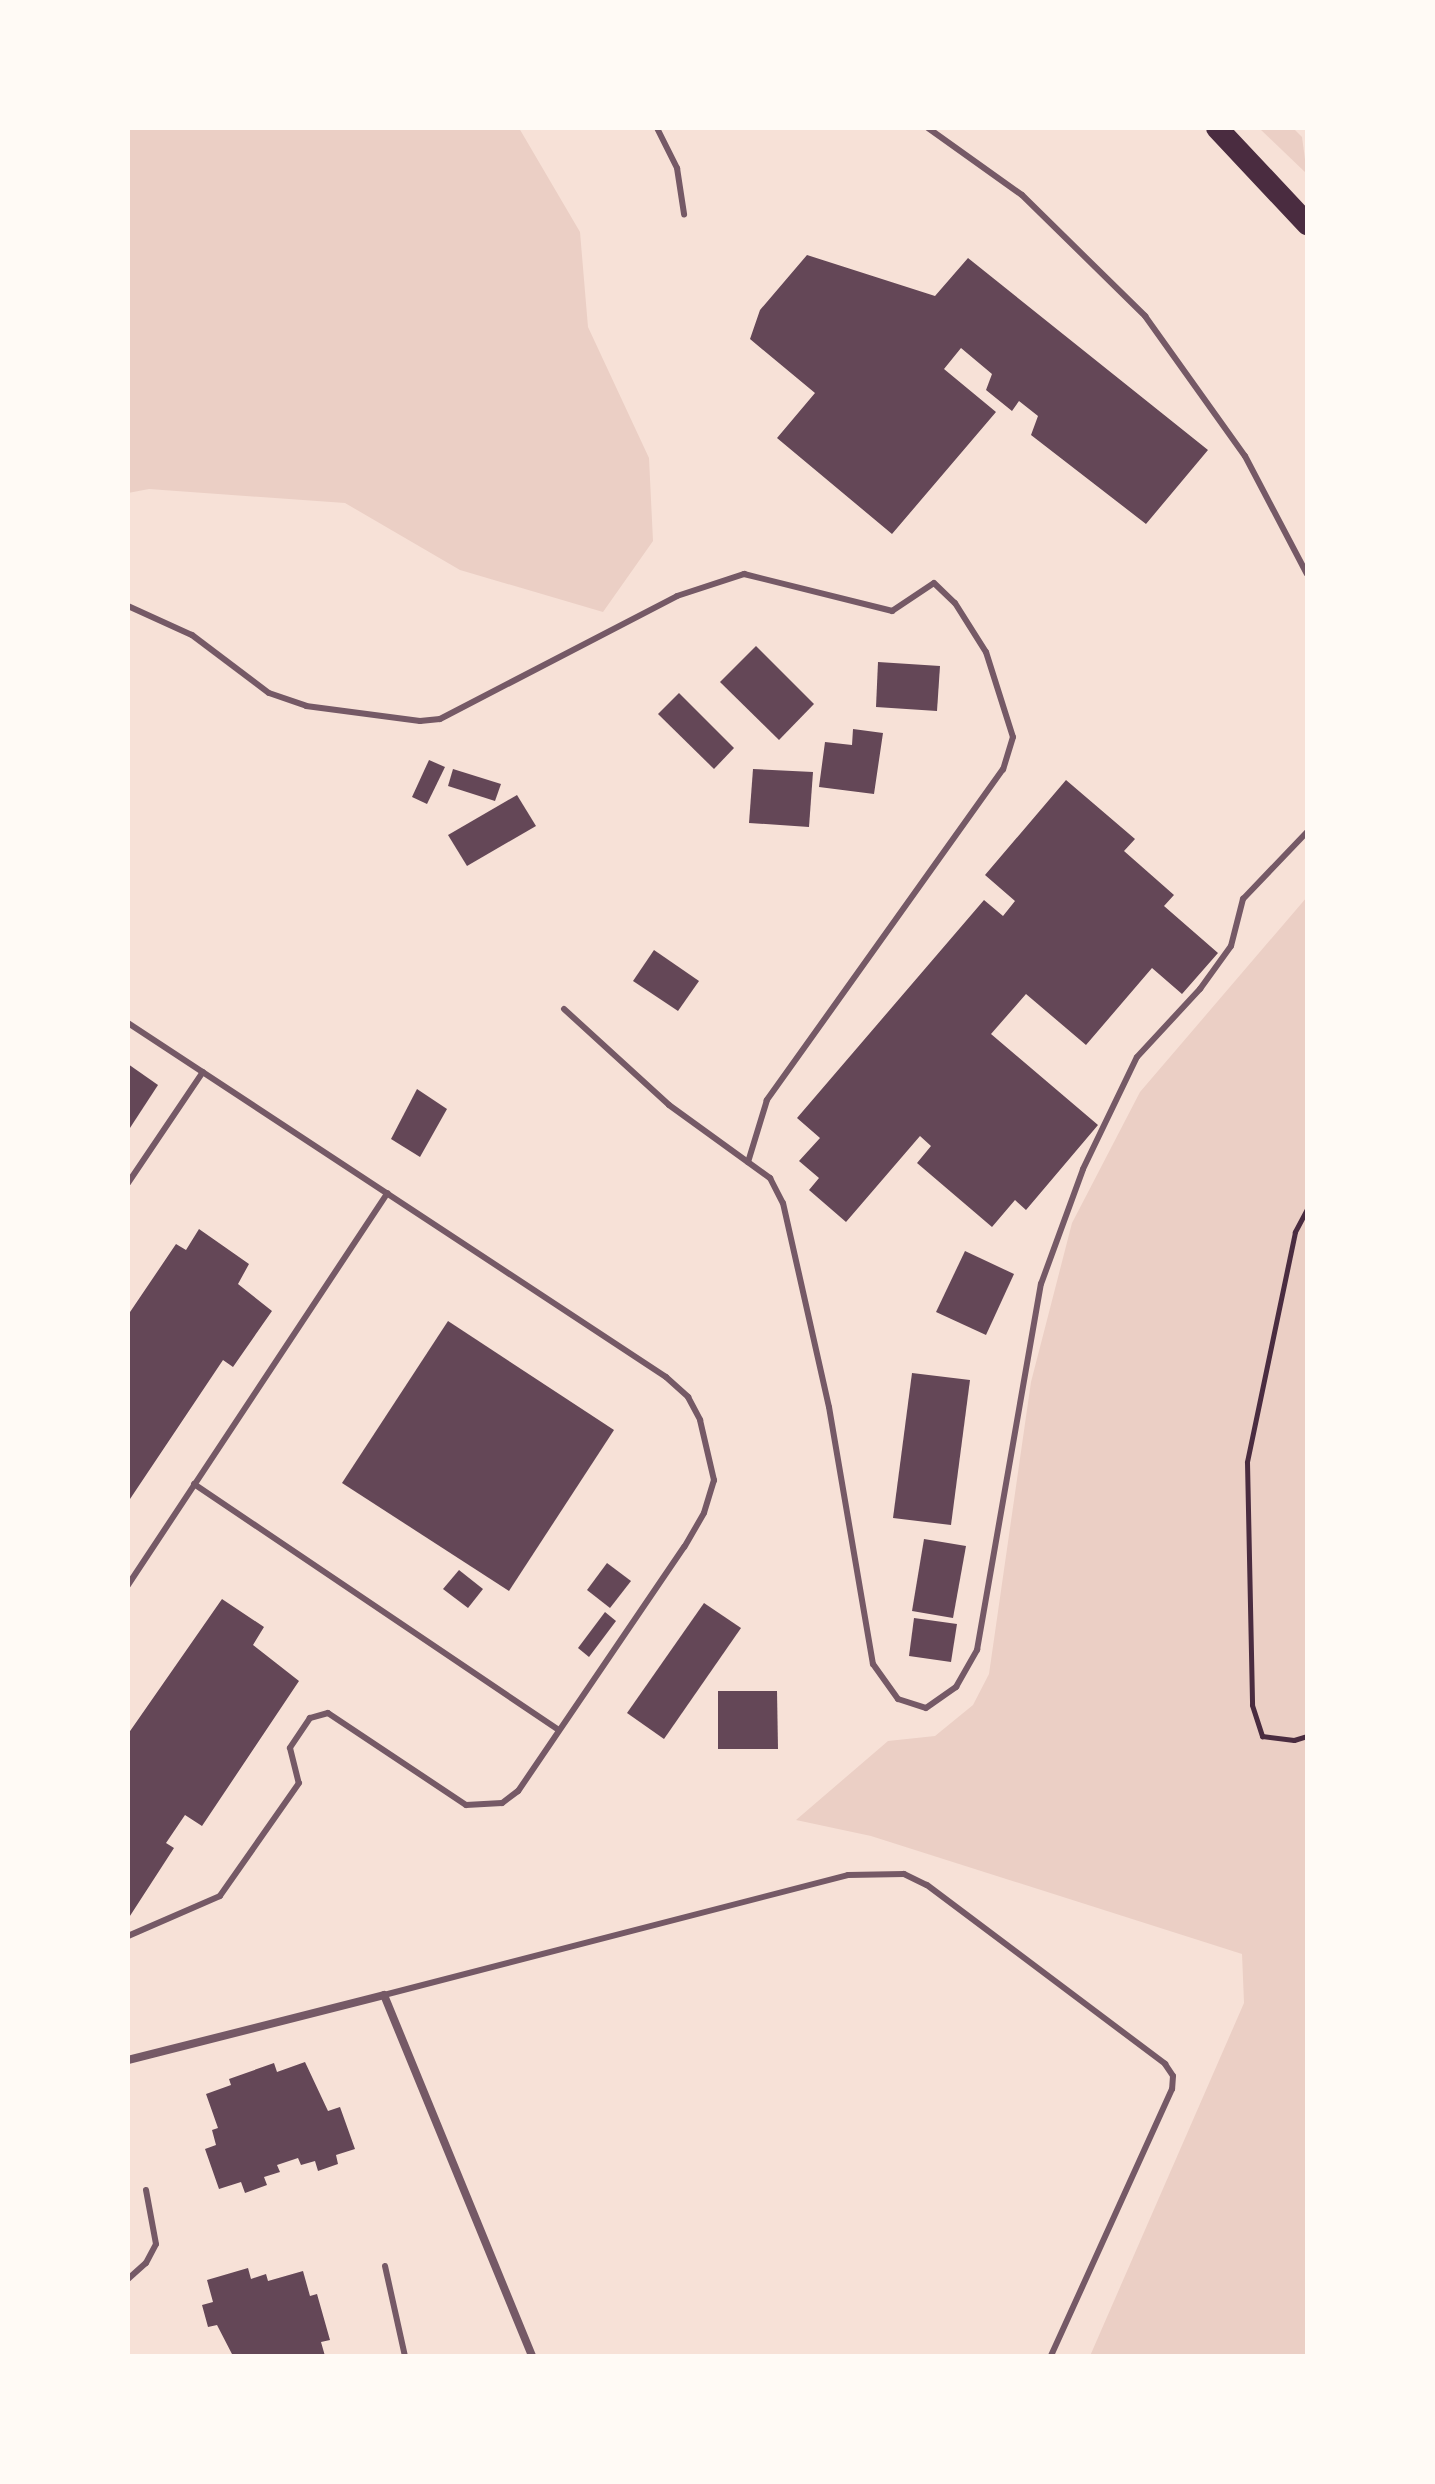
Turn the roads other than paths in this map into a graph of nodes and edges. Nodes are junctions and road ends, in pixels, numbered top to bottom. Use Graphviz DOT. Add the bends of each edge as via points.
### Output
graph roads {
  1 [pos="657,128"];
  2 [pos="928,128"];
  3 [pos="1217,128"];
  4 [pos="684,214"];
  5 [pos="1307,224"];
  6 [pos="1307,574"];
  7 [pos="128,606"];
  8 [pos="1307,832"];
  9 [pos="564,1009"];
  10 [pos="128,1023"];
  11 [pos="203,1072"];
  12 [pos="748,1162"];
  13 [pos="128,1183"];
  14 [pos="387,1193"];
  15 [pos="194,1484"];
  16 [pos="128,1585"];
  17 [pos="559,1730"];
  18 [pos="128,1936"];
  19 [pos="384,1995"];
  20 [pos="128,2060"];
  21 [pos="146,2190"];
  22 [pos="385,2266"];
  23 [pos="128,2279"];
  24 [pos="405,2356"];
  25 [pos="532,2356"];
  26 [pos="1051,2356"];
  1 -- 4 [label="lane" via="677,168"];
  2 -- 6 [label="lane" via="1022,195 1145,316 1245,456"];
  3 -- 5 [label="highway"];
  7 -- 12 [label="lane" via="192,635 269,693 306,706 420,721 440,719 677,596 744,574 892,611 934,583 955,603 986,652 1013,737 1003,769 767,1100"];
  8 -- 12 [label="lane" via="1243,899 1231,946 1200,989 1137,1057 1083,1169 1041,1284 977,1650 956,1687 926,1708 898,1699 873,1664 829,1407 783,1203 770,1178"];
  9 -- 12 [label="lane" via="669,1105"];
  10 -- 11 [label="lane"];
  11 -- 13 [label="lane"];
  11 -- 14 [label="lane"];
  14 -- 15 [label="lane"];
  14 -- 17 [label="lane" via="666,1377 688,1397 711,1451 714,1480 704,1513"];
  15 -- 16 [label="lane"];
  15 -- 17 [label="lane"];
  17 -- 18 [label="lane" via="518,1791 502,1803 482,1806 466,1805 328,1713 310,1718 290,1748 299,1783 220,1896"];
  19 -- 20 [label="street"];
  19 -- 25 [label="street"];
  19 -- 26 [label="lane" via="848,1875 894,1873 927,1885 1165,2064 1173,2076 1172,2089"];
  21 -- 23 [label="lane" via="156,2244 146,2263"];
  22 -- 24 [label="lane"];
}
